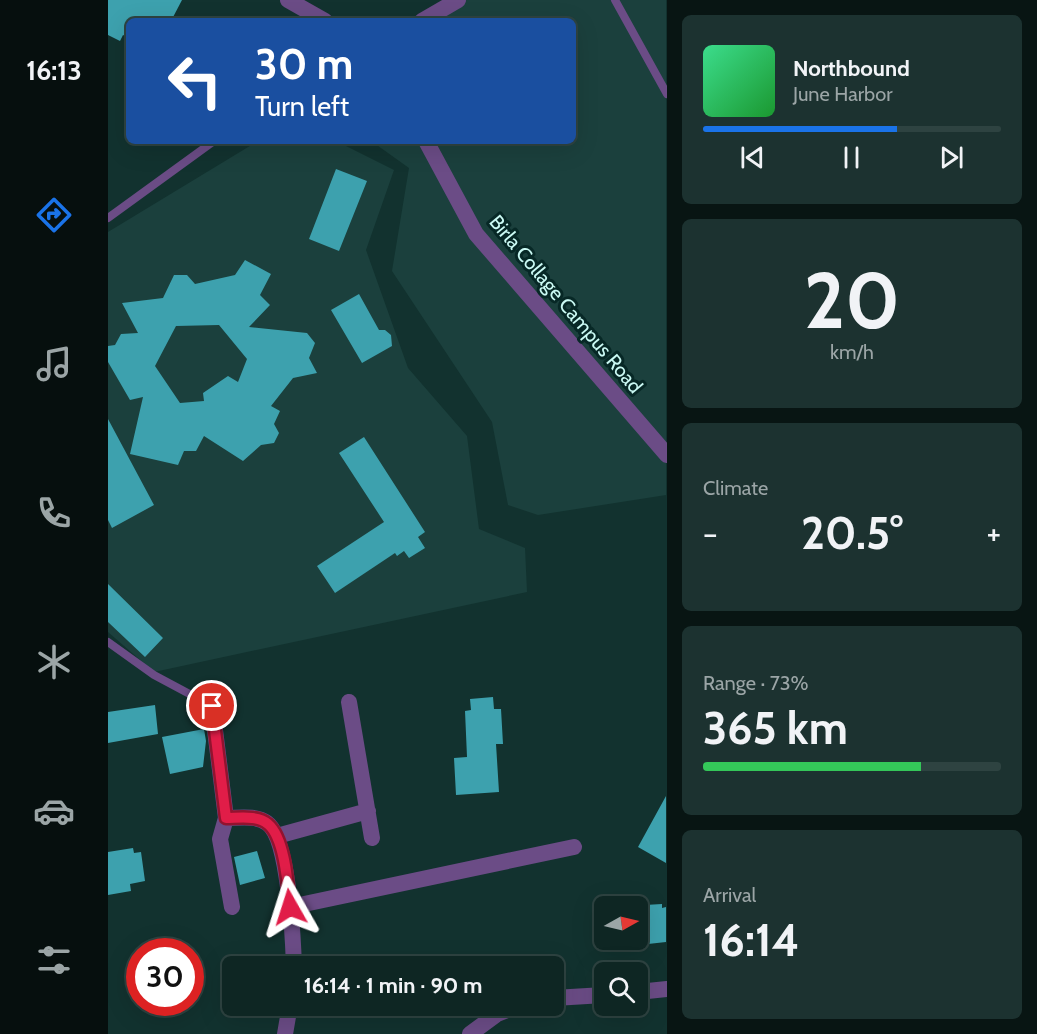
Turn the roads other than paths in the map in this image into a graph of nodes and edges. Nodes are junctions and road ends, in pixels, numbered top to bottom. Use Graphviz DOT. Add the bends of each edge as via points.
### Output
graph roads {
  1 [pos="288,0"];
  2 [pos="458,0"];
  3 [pos="615,0"];
  4 [pos="321,18"];
  5 [pos="427,18"];
  6 [pos="666,94"];
  7 [pos="210,144"];
  8 [pos="428,144"];
  9 [pos="108,218"];
  10 [pos="666,454"];
  11 [pos="108,642"];
  12 [pos="349,702"];
  13 [pos="212,706"];
  14 [pos="368,810"];
  15 [pos="226,818"];
  16 [pos="277,836"];
  17 [pos="372,838"];
  18 [pos="574,847"];
  19 [pos="232,907"];
  20 [pos="290,907"];
  21 [pos="293,956"];
  22 [pos="666,989"];
  23 [pos="648,991"];
  24 [pos="594,996"];
  25 [pos="564,997"];
  26 [pos="288,1016"];
  27 [pos="494,1016"];
  28 [pos="285,1034"];
  29 [pos="470,1034"];
  1 -- 4 [label="street"];
  2 -- 5 [label="street"];
  3 -- 6 [label="lane"];
  7 -- 9 [label="lane"];
  8 -- 10 [label="street, Birla Collage Campus Road" via="476,234"];
  11 -- 13 [label="lane" via="154,675"];
  12 -- 14 [label="street"];
  13 -- 15 [label="street"];
  14 -- 16 [label="street"];
  14 -- 17 [label="street"];
  15 -- 16 [label="street" via="268,823"];
  15 -- 19 [label="street" via="220,839"];
  16 -- 20 [label="street"];
  18 -- 20 [label="street"];
  20 -- 21 [label="street"];
  22 -- 23 [label="street"];
  24 -- 25 [label="street"];
  26 -- 28 [label="street"];
  27 -- 29 [label="street"];
}
